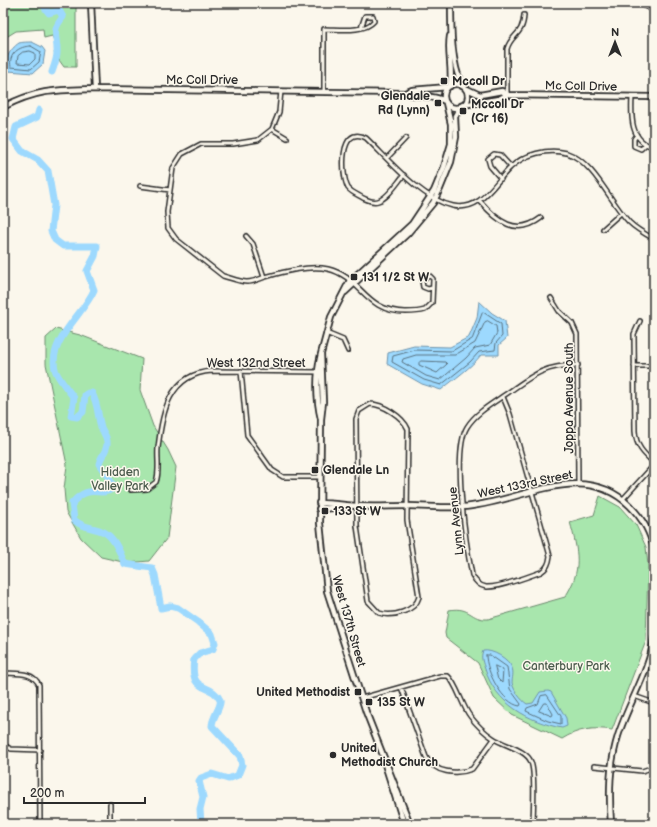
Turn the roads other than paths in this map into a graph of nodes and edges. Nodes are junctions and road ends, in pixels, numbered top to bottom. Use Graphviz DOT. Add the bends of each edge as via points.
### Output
graph roads {
  1 [pos="91,3"];
  2 [pos="451,3"];
  3 [pos="524,15"];
  4 [pos="361,28"];
  5 [pos="451,33"];
  6 [pos="449,86"];
  7 [pos="464,87"];
  8 [pos="95,88"];
  9 [pos="281,91"];
  10 [pos="324,92"];
  11 [pos="405,93"];
  12 [pos="507,95"];
  13 [pos="632,97"];
  14 [pos="654,97"];
  15 [pos="446,102"];
  16 [pos="462,106"];
  17 [pos="3,107"];
  18 [pos="272,129"];
  19 [pos="637,135"];
  20 [pos="287,138"];
  21 [pos="406,138"];
  22 [pos="646,144"];
  23 [pos="654,147"];
  24 [pos="452,149"];
  25 [pos="387,158"];
  26 [pos="511,168"];
  27 [pos="404,175"];
  28 [pos="501,179"];
  29 [pos="140,186"];
  30 [pos="170,190"];
  31 [pos="433,197"];
  32 [pos="480,201"];
  33 [pos="621,213"];
  34 [pos="541,218"];
  35 [pos="603,229"];
  36 [pos="246,236"];
  37 [pos="654,239"];
  38 [pos="264,277"];
  39 [pos="352,282"];
  40 [pos="432,288"];
  41 [pos="552,298"];
  42 [pos="640,321"];
  43 [pos="326,333"];
  44 [pos="348,351"];
  45 [pos="578,365"];
  46 [pos="634,366"];
  47 [pos="654,366"];
  48 [pos="241,371"];
  49 [pos="320,372"];
  50 [pos="503,397"];
  51 [pos="654,464"];
  52 [pos="319,477"];
  53 [pos="578,483"];
  54 [pos="131,490"];
  55 [pos="532,492"];
  56 [pos="623,499"];
  57 [pos="319,503"];
  58 [pos="356,506"];
  59 [pos="406,506"];
  60 [pos="462,507"];
  61 [pos="319,509"];
  62 [pos="653,541"];
  63 [pos="654,550"];
  64 [pos="654,638"];
  65 [pos="654,641"];
  66 [pos="3,673"];
  67 [pos="401,687"];
  68 [pos="634,696"];
  69 [pos="362,698"];
  70 [pos="654,703"];
  71 [pos="494,739"];
  72 [pos="4,745"];
  73 [pos="40,750"];
  74 [pos="382,752"];
  75 [pos="594,766"];
  76 [pos="654,767"];
  77 [pos="611,768"];
  78 [pos="110,804"];
  79 [pos="654,823"];
  80 [pos="40,824"];
  81 [pos="110,824"];
  82 [pos="404,824"];
  83 [pos="410,824"];
  84 [pos="532,824"];
  85 [pos="611,824"];
  86 [pos="649,824"];
  1 -- 8 [label="main road"];
  2 -- 5 [label="main road"];
  3 -- 12 [label="street" via="523,27 507,49"];
  4 -- 4 [label="street" via="372,23 373,16 365,16"];
  4 -- 10 [label="street" via="324,29"];
  5 -- 6 [label="main road" via="448,46 452,73"];
  5 -- 7 [label="main road" via="458,75"];
  6 -- 7 [label="main road" via="455,84"];
  6 -- 11 [label="main road, Mc Coll Drive"];
  6 -- 15 [label="main road" via="444,95"];
  7 -- 12 [label="main road, Mc Coll Drive" via="476,94 502,91"];
  7 -- 16 [label="main road" via="467,97"];
  8 -- 9 [label="main road, Mc Coll Drive"];
  8 -- 17 [label="main road, Mc Coll Drive" via="47,90 22,97"];
  9 -- 10 [label="main road, Mc Coll Drive"];
  9 -- 18 [label="street" via="279,112"];
  10 -- 11 [label="main road, Mc Coll Drive"];
  11 -- 15 [label="main road, Mc Coll Drive" via="412,96 434,96"];
  12 -- 13 [label="main road, Mc Coll Drive"];
  12 -- 16 [label="main road, Mc Coll Drive"];
  13 -- 14 [label="main road, Mc Coll Drive"];
  13 -- 19 [label="street" via="632,123"];
  15 -- 16 [label="main road" via="451,107"];
  15 -- 24 [label="main road" via="451,124"];
  16 -- 24 [label="main road" via="455,116"];
  18 -- 20 [label="street"];
  18 -- 30 [label="street" via="258,140 233,144 202,144 182,154 174,168"];
  19 -- 22 [label="street"];
  19 -- 22 [label="street" via="634,146 641,149"];
  21 -- 25 [label="street"];
  22 -- 23 [label="street"];
  24 -- 31 [label="main road, West 137th Street"];
  25 -- 27 [label="street"];
  25 -- 27 [label="street" via="366,138 356,135 348,140 345,147 345,179 348,189 368,201 379,201"];
  26 -- 28 [label="street"];
  26 -- 28 [label="street" via="500,155 494,154 488,159 490,166"];
  26 -- 33 [label="street" via="528,156 548,151 568,154 590,168"];
  27 -- 31 [label="street"];
  28 -- 32 [label="street"];
  29 -- 30 [label="street"];
  30 -- 38 [label="street" via="168,228 176,239 223,276 245,282"];
  31 -- 32 [label="street" via="454,206 468,207"];
  31 -- 39 [label="main road, West 137th Street" via="408,234"];
  32 -- 34 [label="street" via="496,218 508,224 532,225"];
  33 -- 35 [label="street"];
  33 -- 37 [label="street" via="630,223"];
  36 -- 38 [label="street" via="253,244"];
  38 -- 39 [label="street" via="313,268 335,272"];
  39 -- 40 [label="street" via="377,305 395,312 425,310 432,303"];
  39 -- 43 [label="main road, West 137th Street" via="331,317"];
  40 -- 40 [label="street" via="433,279 430,276 424,278 423,287"];
  41 -- 45 [label="street, Joppa Avenue South" via="559,311 576,328"];
  42 -- 46 [label="street" via="634,334"];
  43 -- 44 [label="street" via="343,340"];
  43 -- 49 [label="main road, West 137th Street"];
  45 -- 50 [label="street" via="556,366 541,371"];
  45 -- 53 [label="street, Joppa Avenue South"];
  46 -- 47 [label="street"];
  46 -- 51 [label="street" via="636,439 640,449"];
  48 -- 49 [label="street, West 132nd Street"];
  48 -- 52 [label="street" via="247,435 272,470 283,476"];
  48 -- 54 [label="street, West 132nd Street" via="201,372 190,375 177,385 169,401 161,432 156,482 147,489"];
  49 -- 52 [label="main road, West 137th Street" via="323,402 320,419"];
  50 -- 55 [label="street"];
  50 -- 60 [label="street, Lynn Avenue" via="476,416 467,428 461,447"];
  51 -- 56 [label="street"];
  52 -- 57 [label="main road, West 137th Street"];
  53 -- 55 [label="main road, West 133rd Street"];
  53 -- 56 [label="main road, West 133rd Street" via="604,489"];
  55 -- 60 [label="main road, West 133rd Street" via="486,504"];
  55 -- 60 [label="street, Lynn Avenue" via="550,556 549,565 546,570 533,575 492,586 481,585 472,575"];
  56 -- 62 [label="main road" via="642,520"];
  57 -- 58 [label="main road, West 133rd Street"];
  57 -- 61 [label="main road, West 137th Street"];
  58 -- 59 [label="main road, West 133rd Street"];
  58 -- 59 [label="street" via="357,415 362,408 370,404 379,406 404,421 408,429"];
  58 -- 59 [label="street" via="368,601 378,613 389,614 414,607 419,597"];
  58 -- 61 [label="main road, West 133rd Street"];
  59 -- 60 [label="main road, West 133rd Street"];
  61 -- 69 [label="main road, West 137th Street" via="327,591"];
  62 -- 63 [label="main road"];
  64 -- 65 [label="main road"];
  65 -- 68 [label="main road"];
  66 -- 73 [label="street" via="27,674 36,679 39,689"];
  67 -- 69 [label="street"];
  67 -- 71 [label="street" via="448,676 470,716"];
  67 -- 71 [label="street" via="426,758 434,767 452,772 472,769"];
  68 -- 70 [label="street"];
  68 -- 77 [label="main road" via="618,735"];
  69 -- 74 [label="main road, West 137th Street"];
  71 -- 84 [label="street" via="522,752 530,761 533,774"];
  72 -- 73 [label="street" via="11,749"];
  73 -- 80 [label="street"];
  74 -- 82 [label="main road" via="384,766"];
  74 -- 83 [label="main road"];
  75 -- 77 [label="street"];
  76 -- 77 [label="street" via="642,771"];
  77 -- 85 [label="main road"];
  78 -- 81 [label="street"];
  79 -- 86 [label="street"];
}
